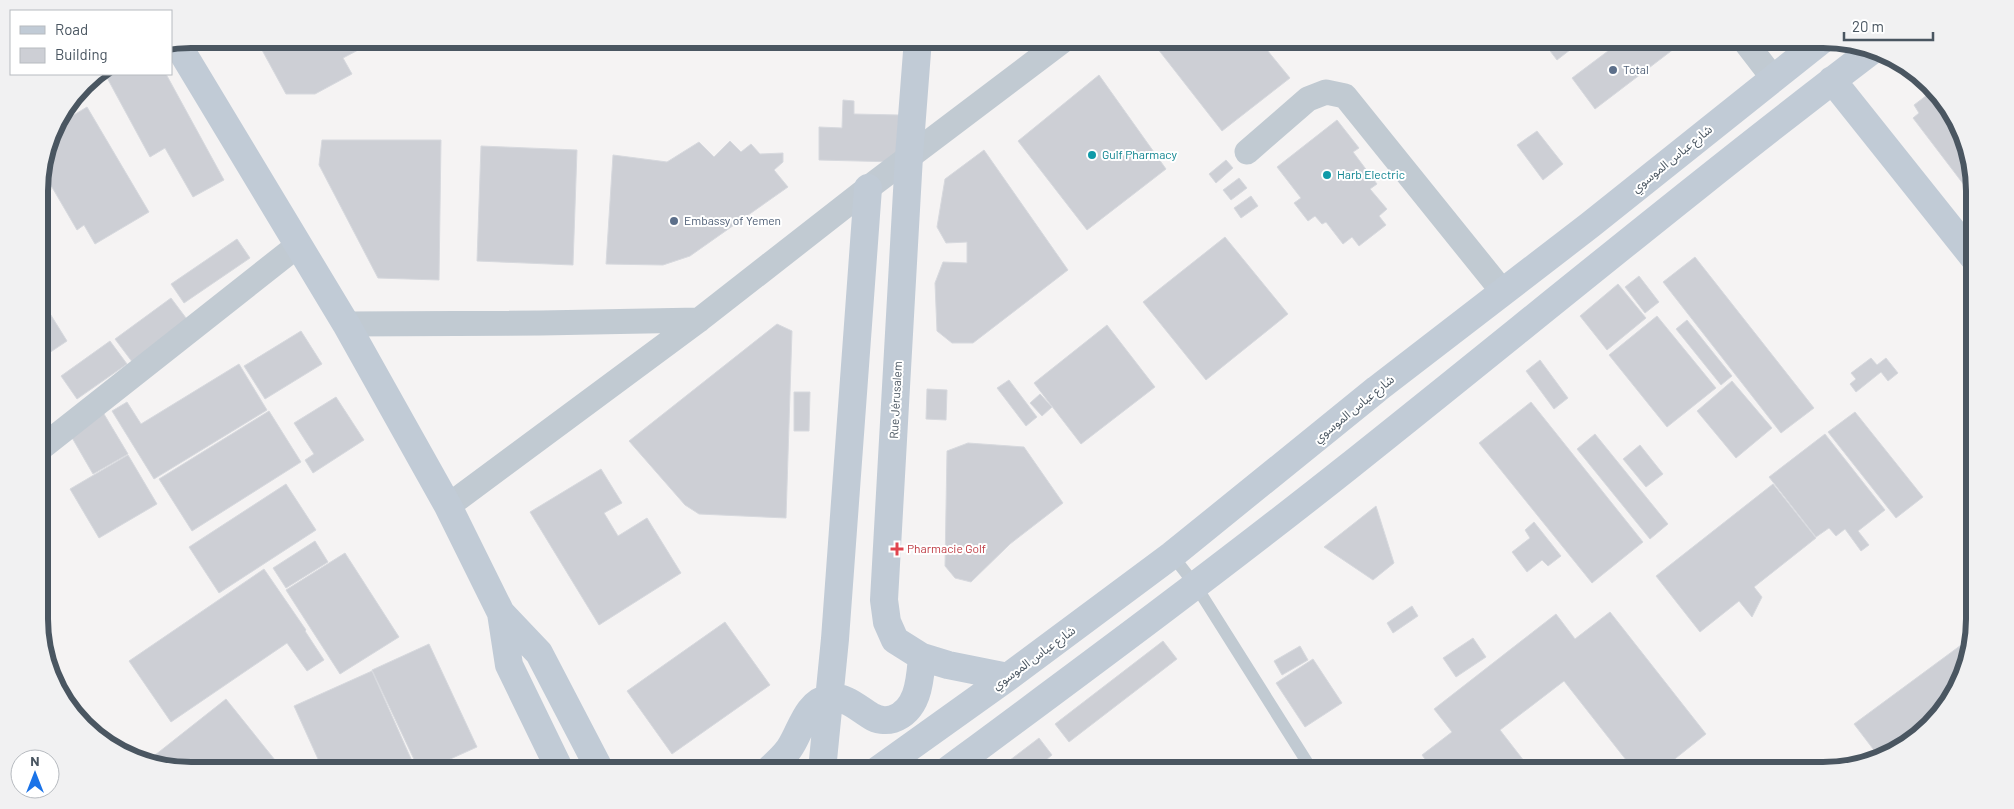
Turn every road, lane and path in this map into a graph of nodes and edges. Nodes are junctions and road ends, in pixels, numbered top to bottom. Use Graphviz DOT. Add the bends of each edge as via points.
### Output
graph roads {
  1 [pos="180,48"];
  2 [pos="917,48"];
  3 [pos="1053,48"];
  4 [pos="1750,48"];
  5 [pos="1811,48"];
  6 [pos="1866,54"];
  7 [pos="1773,78"];
  8 [pos="1832,80"];
  9 [pos="1247,152"];
  10 [pos="1680,153"];
  11 [pos="909,156"];
  12 [pos="1704,180"];
  13 [pos="868,188"];
  14 [pos="297,246"];
  15 [pos="1966,248"];
  16 [pos="1503,292"];
  17 [pos="700,320"];
  18 [pos="346,324"];
  19 [pos="48,442"];
  20 [pos="448,506"];
  21 [pos="1172,555"];
  22 [pos="1196,586"];
  23 [pos="501,613"];
  24 [pos="922,657"];
  25 [pos="1008,677"];
  26 [pos="829,698"];
  27 [pos="1307,761"];
  28 [pos="556,762"];
  29 [pos="600,762"];
  30 [pos="777,762"];
  31 [pos="823,762"];
  32 [pos="890,762"];
  33 [pos="959,762"];
  1 -- 14 [label="street"];
  2 -- 11 [label="street, Rue Jérusalem"];
  3 -- 11 [label="street"];
  4 -- 7 [label="street"];
  5 -- 7 [label="street, شارع عباس الموسوي"];
  6 -- 8 [label="street"];
  7 -- 10 [label="street, شارع عباس الموسوي"];
  8 -- 12 [label="street"];
  8 -- 15 [label="street"];
  9 -- 16 [label="street" via="1308,99 1326,92 1345,96"];
  10 -- 12 [label="street"];
  10 -- 16 [label="street, شارع عباس الموسوي"];
  11 -- 13 [label="street"];
  11 -- 24 [label="street, Rue Jérusalem" via="884,600 887,622 895,640"];
  12 -- 22 [label="street"];
  13 -- 17 [label="street"];
  13 -- 26 [label="street"];
  14 -- 18 [label="street"];
  14 -- 19 [label="street"];
  16 -- 21 [label="street, شارع عباس الموسوي"];
  17 -- 18 [label="street"];
  17 -- 20 [label="street"];
  18 -- 20 [label="street"];
  20 -- 23 [label="street"];
  21 -- 22 [label="lane"];
  21 -- 25 [label="street, شارع عباس الموسوي"];
  22 -- 27 [label="lane"];
  22 -- 33 [label="street"];
  23 -- 28 [label="street" via="509,665"];
  23 -- 29 [label="street" via="539,653"];
  24 -- 25 [label="street, Rue Jérusalem"];
  24 -- 26 [label="street" via="912,704 895,718 887,721 873,717 855,705"];
  25 -- 32 [label="street, شارع عباس الموسوي"];
  26 -- 30 [label="street" via="810,712 792,746"];
  26 -- 31 [label="street"];
}
